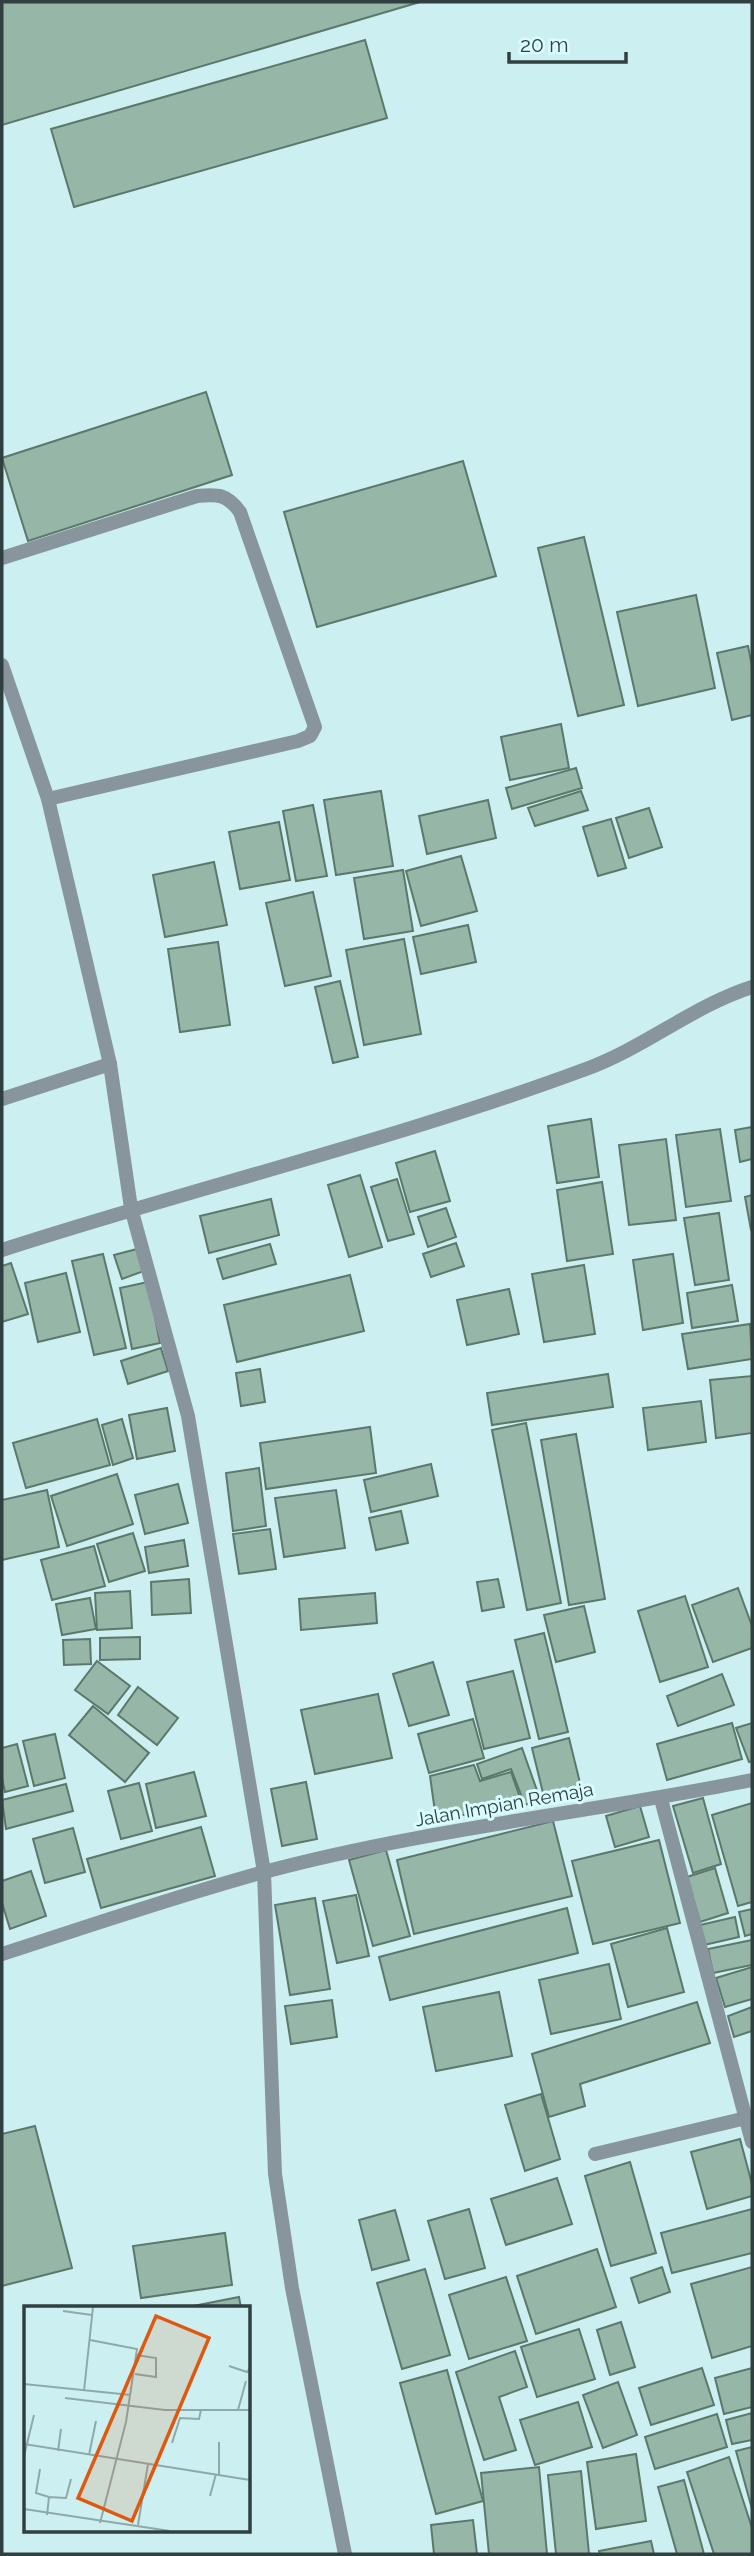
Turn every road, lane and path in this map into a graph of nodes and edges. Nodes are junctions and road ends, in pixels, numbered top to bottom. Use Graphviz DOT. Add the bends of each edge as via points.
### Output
graph roads {
  1 [pos="2,558"];
  2 [pos="2,665"];
  3 [pos="48,799"];
  4 [pos="752,987"];
  5 [pos="110,1064"];
  6 [pos="2,1099"];
  7 [pos="131,1208"];
  8 [pos="2,1250"];
  9 [pos="752,1780"];
  10 [pos="661,1798"];
  11 [pos="264,1872"];
  12 [pos="2,1954"];
  13 [pos="746,2118"];
  14 [pos="752,2142"];
  15 [pos="595,2154"];
  16 [pos="345,2554"];
  1 -- 3 [label="street" via="197,496 221,494 240,512 315,727 310,736 298,741"];
  2 -- 3 [label="street"];
  3 -- 5 [label="street"];
  4 -- 7 [label="street" via="727,995 589,1069 284,1167"];
  5 -- 6 [label="street"];
  5 -- 7 [label="street"];
  7 -- 8 [label="street"];
  7 -- 11 [label="street" via="188,1416"];
  9 -- 10 [label="street, Jalan Impian Remaja"];
  10 -- 11 [label="street, Jalan Impian Remaja" via="484,1826"];
  10 -- 13 [label="street"];
  11 -- 12 [label="street, Jalan Impian Remaja"];
  11 -- 16 [label="street" via="275,2174 292,2288"];
  13 -- 14 [label="street"];
  13 -- 15 [label="street"];
}
